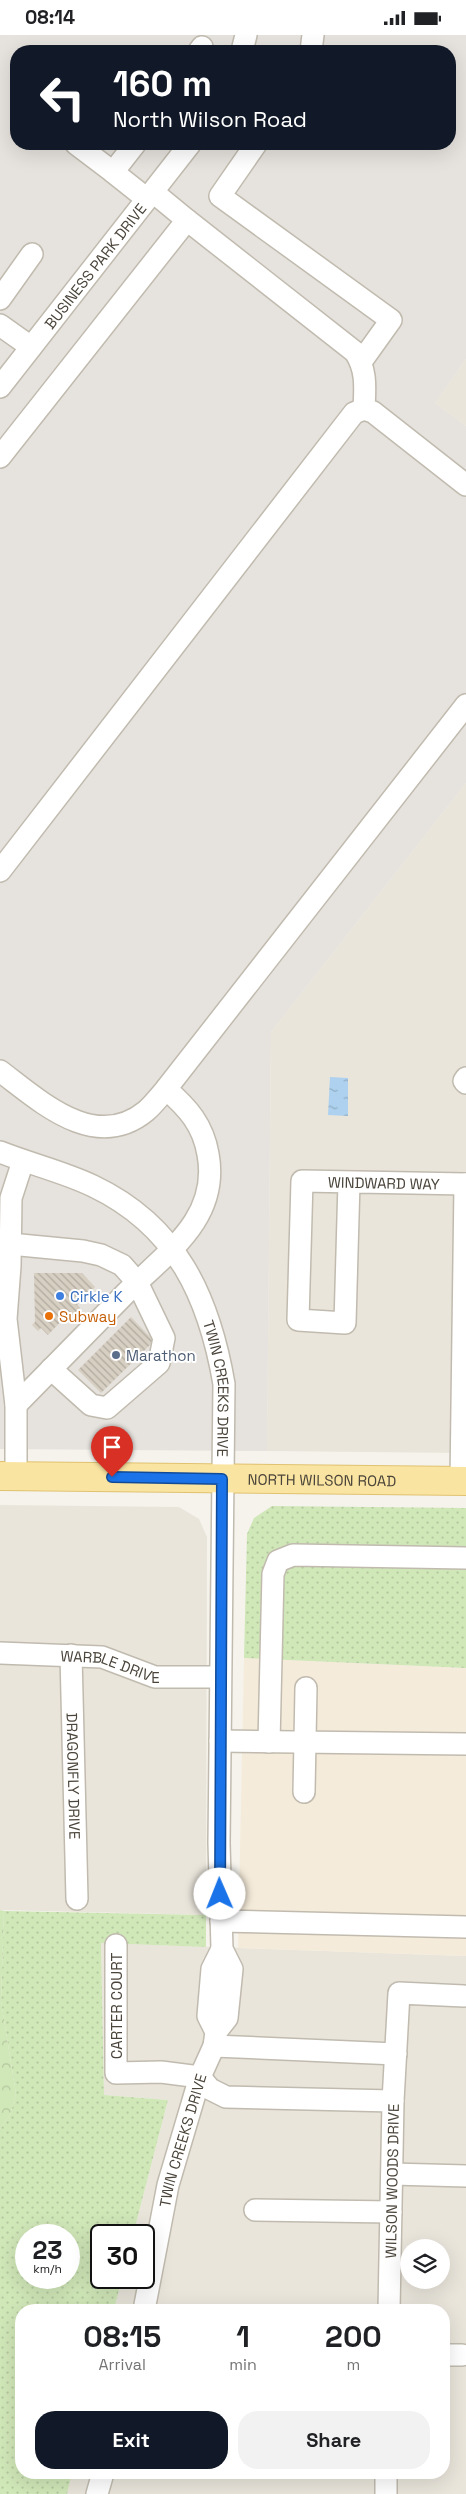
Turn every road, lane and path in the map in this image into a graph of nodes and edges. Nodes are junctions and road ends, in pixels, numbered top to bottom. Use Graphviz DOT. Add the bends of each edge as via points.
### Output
graph roads {
  1 [pos="84,150"];
  2 [pos="130,150"];
  3 [pos="185,150"];
  4 [pos="252,150"];
  5 [pos="113,172"];
  6 [pos="150,195"];
  7 [pos="187,220"];
  8 [pos="32,254"];
  9 [pos="0,299"];
  10 [pos="0,325"];
  11 [pos="31,347"];
  12 [pos="361,362"];
  13 [pos="0,387"];
  14 [pos="364,409"];
  15 [pos="0,457"];
  16 [pos="466,485"];
  17 [pos="466,705"];
  18 [pos="0,871"];
  19 [pos="0,1071"];
  20 [pos="466,1078"];
  21 [pos="466,1083"];
  22 [pos="166,1089"];
  23 [pos="0,1152"];
  24 [pos="23,1161"];
  25 [pos="349,1182"];
  26 [pos="466,1183"];
  27 [pos="10,1244"];
  28 [pos="173,1249"];
  29 [pos="137,1282"];
  30 [pos="51,1369"];
  31 [pos="16,1405"];
  32 [pos="8,1476"];
  33 [pos="222,1479"];
  34 [pos="463,1481"];
  35 [pos="466,1559"];
  36 [pos="0,1653"];
  37 [pos="71,1655"];
  38 [pos="220,1677"];
  39 [pos="306,1688"];
  40 [pos="220,1741"];
  41 [pos="269,1741"];
  42 [pos="305,1742"];
  43 [pos="466,1744"];
  44 [pos="304,1792"];
  45 [pos="77,1899"];
  46 [pos="221,1921"];
  47 [pos="466,1927"];
  48 [pos="116,1945"];
  49 [pos="464,1996"];
  50 [pos="215,2039"];
  51 [pos="396,2054"];
  52 [pos="200,2077"];
  53 [pos="393,2101"];
  54 [pos="392,2175"];
  55 [pos="466,2176"];
  56 [pos="254,2210"];
  57 [pos="391,2213"];
  58 [pos="145,2304"];
  59 [pos="389,2304"];
  60 [pos="101,2479"];
  61 [pos="386,2479"];
  62 [pos="97,2494"];
  63 [pos="386,2494"];
  1 -- 5 [label="street"];
  2 -- 5 [label="street"];
  3 -- 6 [label="street, BUSINESS PARK DRIVE"];
  4 -- 12 [label="street" via="220,196 391,320"];
  5 -- 6 [label="street"];
  6 -- 7 [label="street"];
  6 -- 11 [label="street, BUSINESS PARK DRIVE"];
  7 -- 12 [label="street" via="344,343"];
  7 -- 15 [label="street"];
  8 -- 9 [label="street"];
  10 -- 11 [label="street"];
  11 -- 13 [label="street, BUSINESS PARK DRIVE"];
  12 -- 14 [label="street" via="366,382"];
  14 -- 16 [label="street" via="373,412"];
  14 -- 18 [label="street" via="354,413"];
  17 -- 22 [label="street"];
  19 -- 22 [label="street" via="57,1114 86,1125 126,1123 146,1111"];
  20 -- 21 [label="street"];
  22 -- 28 [label="street" via="192,1112 200,1128 208,1155 211,1184 206,1203"];
  23 -- 24 [label="street, TWIN CREEKS DRIVE"];
  24 -- 27 [label="street" via="11,1198"];
  24 -- 28 [label="street, TWIN CREEKS DRIVE" via="91,1185 117,1199"];
  25 -- 25 [label="street, WINDWARD WAY" via="302,1181 298,1320 345,1323"];
  25 -- 26 [label="street, WINDWARD WAY"];
  26 -- 34 [label="street"];
  27 -- 29 [label="street" via="102,1255 122,1265"];
  27 -- 31 [label="street" via="6,1319"];
  28 -- 29 [label="street"];
  28 -- 33 [label="street, TWIN CREEKS DRIVE" via="194,1280 218,1345 224,1384"];
  29 -- 30 [label="street"];
  29 -- 30 [label="street" via="164,1338 159,1363 107,1408 91,1405"];
  30 -- 31 [label="street"];
  31 -- 32 [label="street"];
  32 -- 33 [label="main road, NORTH WILSON ROAD"];
  33 -- 34 [label="main road, NORTH WILSON ROAD"];
  33 -- 38 [label="street, TWIN CREEKS DRIVE"];
  35 -- 41 [label="street" via="294,1555 278,1561 273,1574"];
  36 -- 37 [label="street, WARBLE DRIVE"];
  37 -- 38 [label="street, WARBLE DRIVE" via="102,1657 155,1677"];
  37 -- 45 [label="street, DRAGONFLY DRIVE"];
  38 -- 40 [label="street, TWIN CREEKS DRIVE"];
  39 -- 42 [label="street"];
  40 -- 41 [label="street"];
  40 -- 46 [label="street, TWIN CREEKS DRIVE"];
  41 -- 42 [label="street"];
  42 -- 43 [label="street"];
  42 -- 44 [label="street"];
  46 -- 47 [label="street"];
  46 -- 50 [label="street, TWIN CREEKS DRIVE" via="222,1949 212,1969 208,2016"];
  48 -- 52 [label="street, CARTER COURT" via="116,2073"];
  49 -- 51 [label="street, WILSON WOODS DRIVE" via="399,1993"];
  50 -- 51 [label="street"];
  50 -- 52 [label="street, TWIN CREEKS DRIVE"];
  51 -- 53 [label="street, WILSON WOODS DRIVE"];
  52 -- 53 [label="street" via="210,2089 226,2097"];
  52 -- 58 [label="street, TWIN CREEKS DRIVE" via="168,2185"];
  53 -- 54 [label="street, WILSON WOODS DRIVE"];
  54 -- 55 [label="street"];
  54 -- 57 [label="street, WILSON WOODS DRIVE"];
  56 -- 57 [label="street"];
  57 -- 59 [label="street, WILSON WOODS DRIVE"];
  60 -- 62 [label="street"];
  61 -- 63 [label="street"];
}
